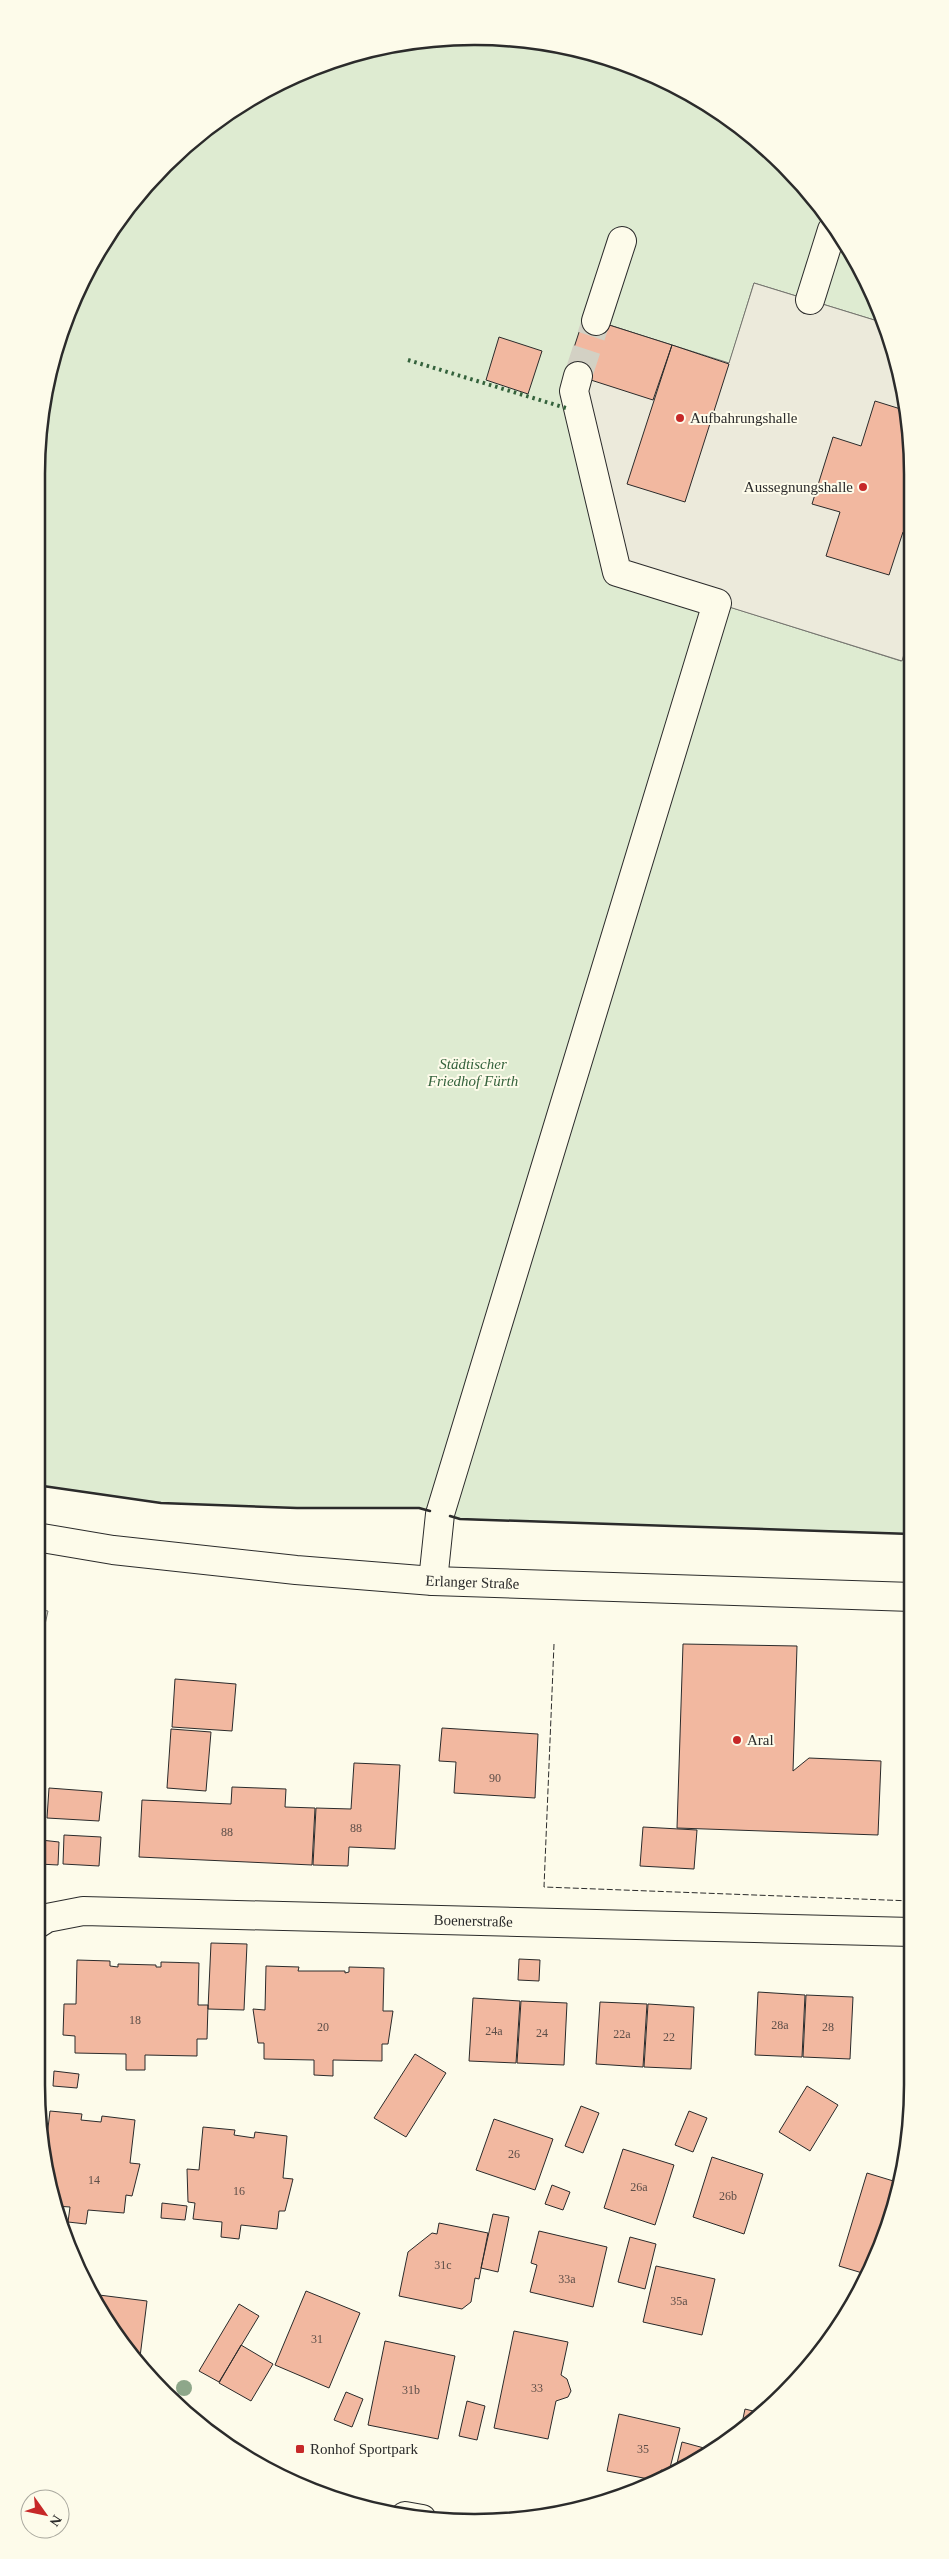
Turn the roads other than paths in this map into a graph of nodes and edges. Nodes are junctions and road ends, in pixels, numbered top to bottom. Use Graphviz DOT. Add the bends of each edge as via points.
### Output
graph roads {
  1 [pos="831,234"];
  2 [pos="622,242"];
  3 [pos="810,300"];
  4 [pos="596,321"];
  5 [pos="578,376"];
  6 [pos="45,1538"];
  7 [pos="433,1581"];
  8 [pos="904,1597"];
  9 [pos="45,1920"];
  10 [pos="904,1932"];
  1 -- 3 [label="street"];
  2 -- 4 [label="street"];
  5 -- 7 [label="street" via="574,391 617,572 717,603 440,1514"];
  6 -- 7 [label="street, Erlanger Straße" via="122,1551"];
  7 -- 8 [label="street, Erlanger Straße"];
  9 -- 10 [label="street, Boenerstraße" via="83,1911"];
}
